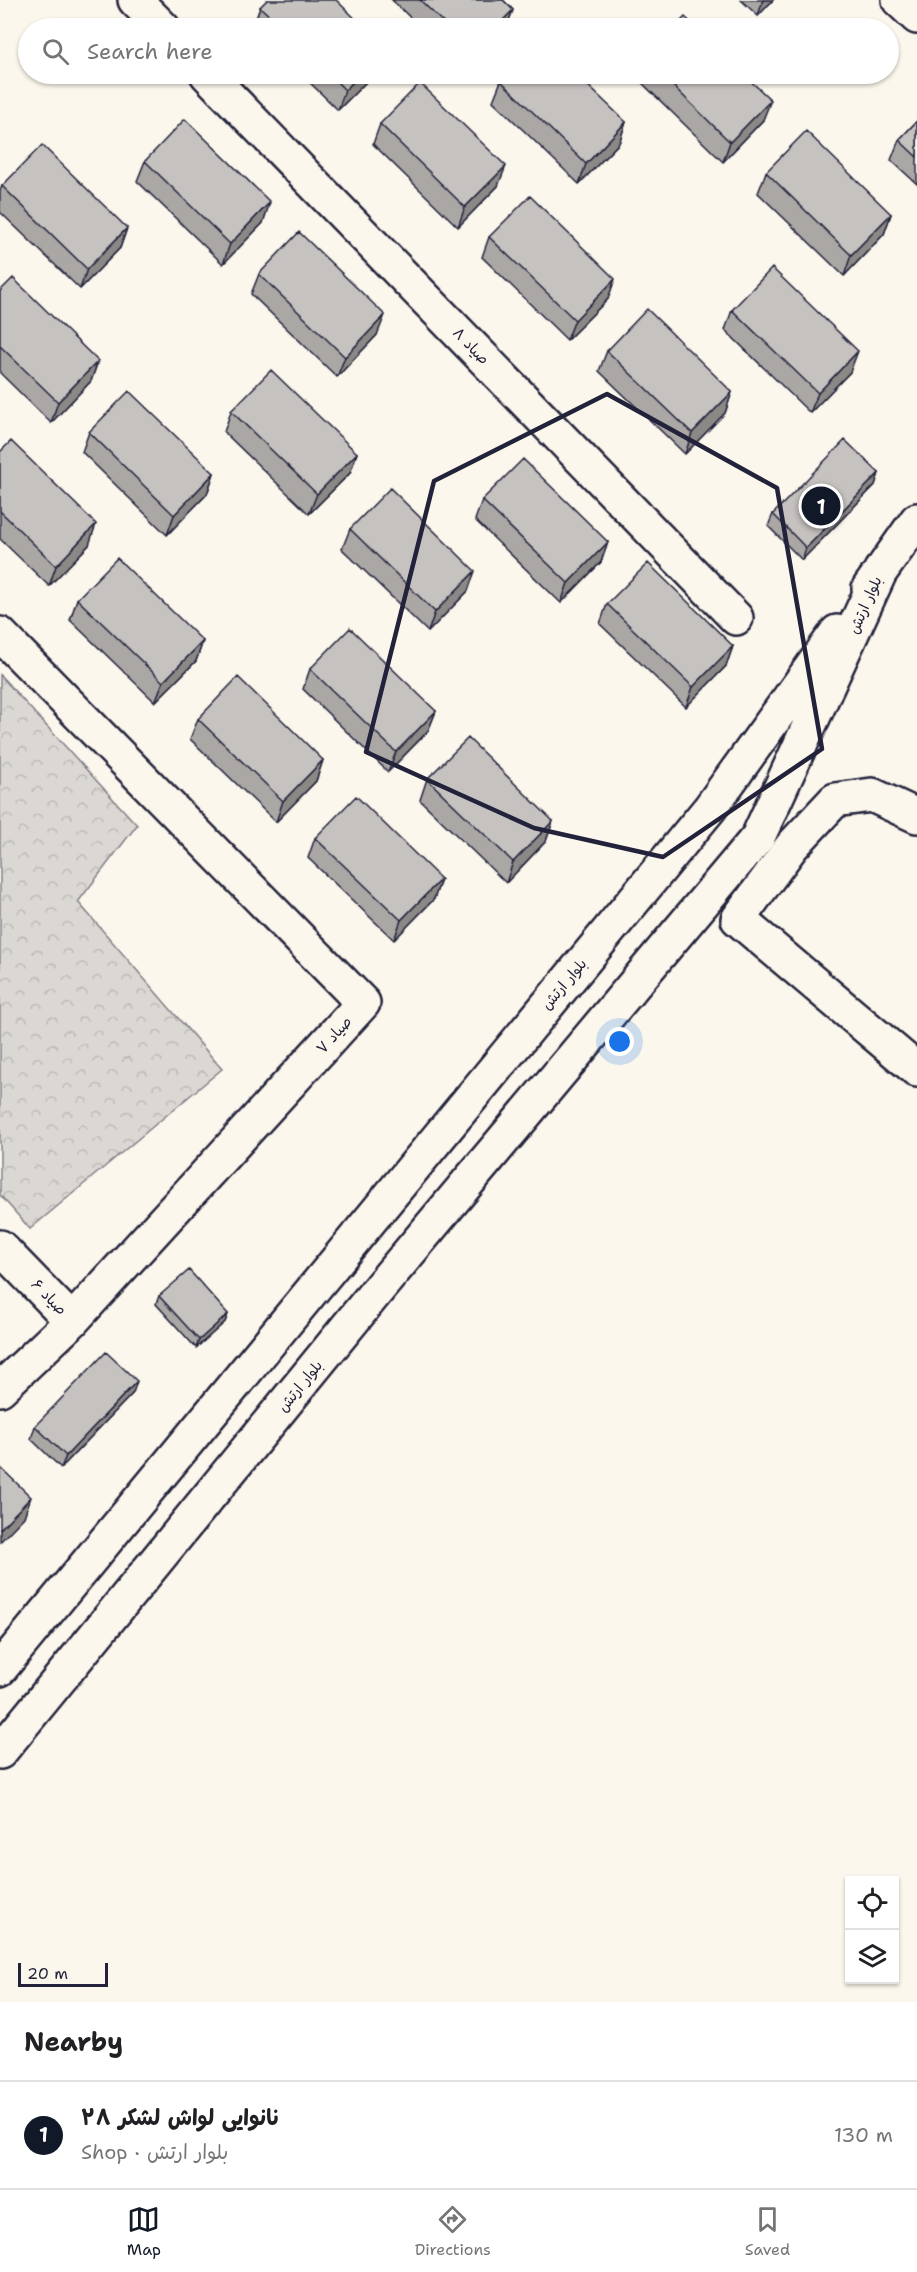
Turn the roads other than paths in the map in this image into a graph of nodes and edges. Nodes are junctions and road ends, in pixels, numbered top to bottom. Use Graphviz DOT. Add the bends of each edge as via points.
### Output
graph roads {
  1 [pos="135,0"];
  2 [pos="899,0"];
  3 [pos="917,17"];
  4 [pos="153,18"];
  5 [pos="217,84"];
  6 [pos="917,520"];
  7 [pos="881,570"];
  8 [pos="736,618"];
  9 [pos="0,634"];
  10 [pos="917,816"];
  11 [pos="917,1070"];
  12 [pos="0,1246"];
  13 [pos="72,1321"];
  14 [pos="0,1389"];
  15 [pos="0,1669"];
  16 [pos="0,1752"];
  1 -- 4 [label="main road"];
  2 -- 3 [label="main road"];
  5 -- 8 [label="main road, صیاد ۸"];
  6 -- 7 [label="main road"];
  7 -- 15 [label="main road, بلوار ارتش" via="710,808"];
  7 -- 16 [label="main road, بلوار ارتش" via="758,837 380,1287"];
  9 -- 13 [label="main road, صیاد ۷" via="363,1004"];
  10 -- 11 [label="main road" via="872,795 835,800 792,846 738,919"];
  12 -- 13 [label="main road, صیاد ۶"];
  13 -- 14 [label="main road, صیاد ۷"];
}
